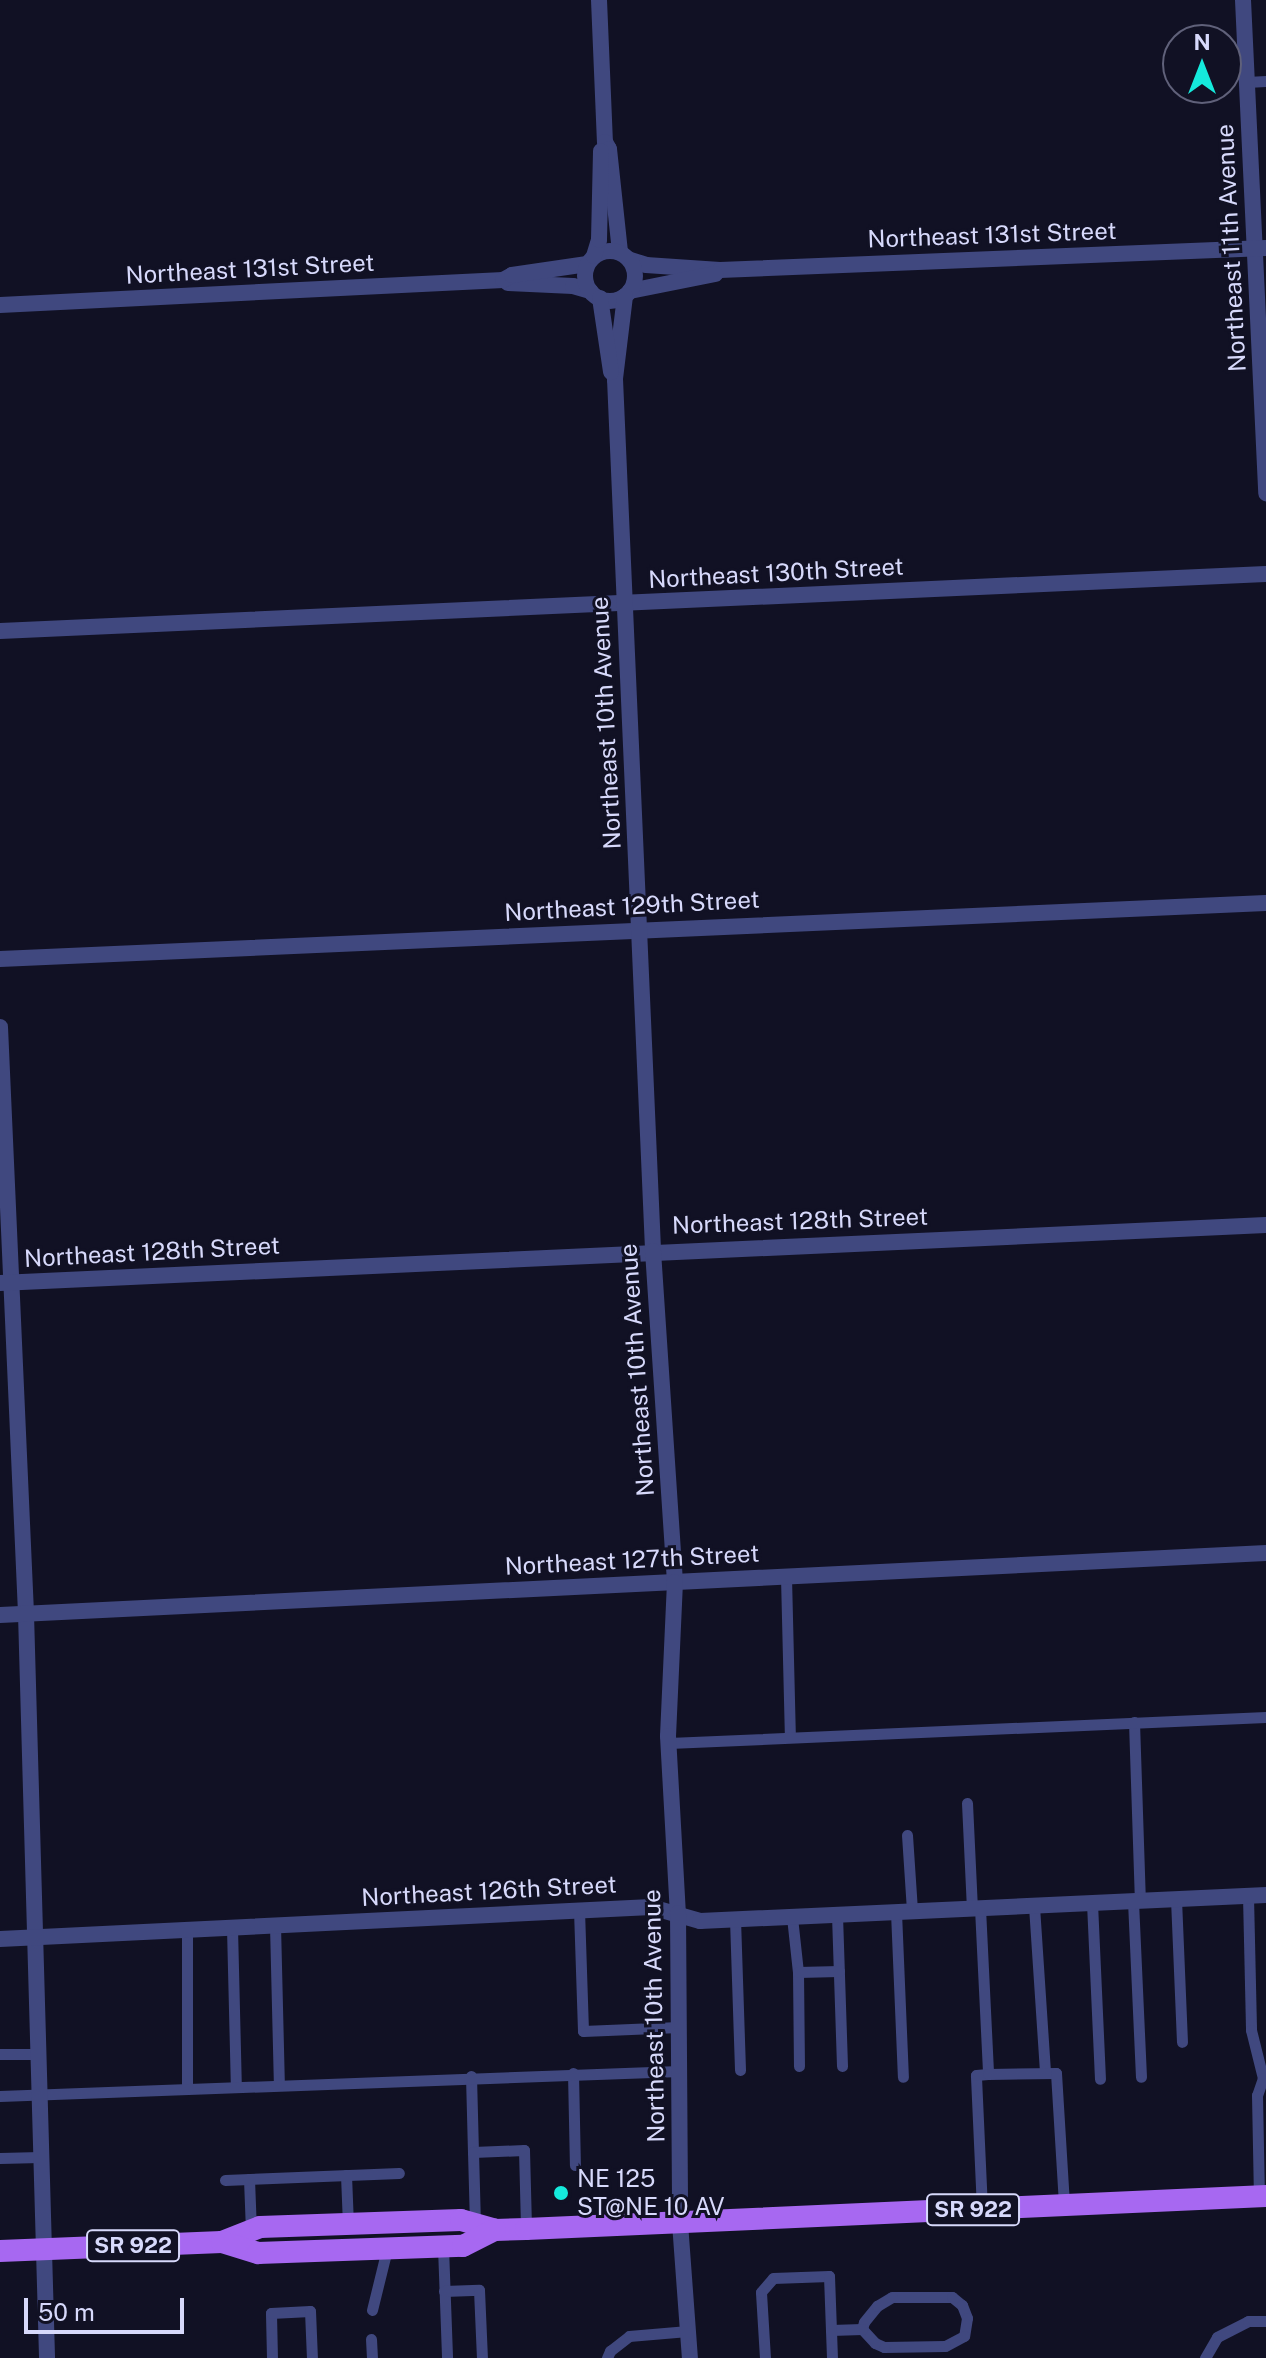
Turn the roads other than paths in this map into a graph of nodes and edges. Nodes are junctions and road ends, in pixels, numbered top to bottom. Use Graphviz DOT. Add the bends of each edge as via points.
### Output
graph roads {
  1 [pos="599,0"];
  2 [pos="1243,0"];
  3 [pos="1266,81"];
  4 [pos="1247,82"];
  5 [pos="605,142"];
  6 [pos="1261,249"];
  7 [pos="625,256"];
  8 [pos="591,260"];
  9 [pos="720,270"];
  10 [pos="503,280"];
  11 [pos="628,294"];
  12 [pos="595,295"];
  13 [pos="0,305"];
  14 [pos="615,379"];
  15 [pos="1266,493"];
  16 [pos="1266,574"];
  17 [pos="624,604"];
  18 [pos="0,631"];
  19 [pos="1266,903"];
  20 [pos="640,930"];
  21 [pos="0,959"];
  22 [pos="0,1027"];
  23 [pos="1266,1225"];
  24 [pos="653,1251"];
  25 [pos="6,1283"];
  26 [pos="1266,1553"];
  27 [pos="786,1577"];
  28 [pos="675,1582"];
  29 [pos="26,1614"];
  30 [pos="0,1615"];
  31 [pos="1266,1717"];
  32 [pos="1134,1722"];
  33 [pos="790,1737"];
  34 [pos="669,1743"];
  35 [pos="967,1803"];
  36 [pos="907,1835"];
  37 [pos="1266,1895"];
  38 [pos="1248,1896"];
  39 [pos="1176,1899"];
  40 [pos="1137,1901"];
  41 [pos="1092,1903"];
  42 [pos="1034,1906"];
  43 [pos="976,1908"];
  44 [pos="579,1910"];
  45 [pos="904,1912"];
  46 [pos="678,1913"];
  47 [pos="837,1915"];
  48 [pos="792,1917"];
  49 [pos="735,1919"];
  50 [pos="275,1925"];
  51 [pos="232,1928"];
  52 [pos="187,1930"];
  53 [pos="33,1938"];
  54 [pos="0,1939"];
  55 [pos="839,1971"];
  56 [pos="798,1972"];
  57 [pos="679,2027"];
  58 [pos="1182,2042"];
  59 [pos="0,2054"];
  60 [pos="37,2054"];
  61 [pos="799,2066"];
  62 [pos="842,2066"];
  63 [pos="740,2070"];
  64 [pos="680,2071"];
  65 [pos="1045,2072"];
  66 [pos="573,2073"];
  67 [pos="982,2074"];
  68 [pos="471,2076"];
  69 [pos="903,2077"];
  70 [pos="1141,2077"];
  71 [pos="1100,2079"];
  72 [pos="279,2085"];
  73 [pos="236,2087"];
  74 [pos="187,2089"];
  75 [pos="38,2094"];
  76 [pos="0,2096"];
  77 [pos="473,2152"];
  78 [pos="40,2157"];
  79 [pos="0,2158"];
  80 [pos="575,2165"];
  81 [pos="399,2173"];
  82 [pos="346,2175"];
  83 [pos="249,2179"];
  84 [pos="225,2180"];
  85 [pos="1262,2196"];
  86 [pos="1064,2205"];
  87 [pos="982,2209"];
  88 [pos="680,2223"];
  89 [pos="348,2224"];
  90 [pos="485,2227"];
  91 [pos="526,2229"];
  92 [pos="251,2230"];
  93 [pos="222,2242"];
  94 [pos="443,2247"];
  95 [pos="43,2249"];
  96 [pos="387,2249"];
  97 [pos="0,2251"];
  98 [pos="444,2291"];
  99 [pos="372,2310"];
  100 [pos="1266,2321"];
  101 [pos="862,2329"];
  102 [pos="831,2330"];
  103 [pos="688,2331"];
  104 [pos="371,2339"];
  105 [pos="47,2358"];
  106 [pos="272,2358"];
  107 [pos="312,2358"];
  108 [pos="372,2358"];
  109 [pos="447,2358"];
  110 [pos="482,2358"];
  111 [pos="607,2358"];
  112 [pos="690,2358"];
  113 [pos="765,2358"];
  114 [pos="832,2358"];
  115 [pos="1205,2358"];
  1 -- 5 [label="street"];
  2 -- 4 [label="street, Northeast 11th Avenue"];
  3 -- 4 [label="lane"];
  4 -- 6 [label="street, Northeast 11th Avenue"];
  5 -- 7 [label="street"];
  5 -- 8 [label="street" via="599,240"];
  6 -- 9 [label="street, Northeast 131st Street"];
  6 -- 15 [label="street, Northeast 11th Avenue"];
  7 -- 8 [label="street" via="609,250"];
  7 -- 9 [label="street, Northeast 131st Street" via="646,265"];
  7 -- 11 [label="street" via="636,275"];
  8 -- 10 [label="street, Northeast 131st Street"];
  8 -- 12 [label="street" via="585,280"];
  9 -- 11 [label="street, Northeast 131st Street"];
  10 -- 12 [label="street, Northeast 131st Street" via="513,285 573,286"];
  10 -- 13 [label="street, Northeast 131st Street"];
  11 -- 12 [label="street" via="617,300"];
  11 -- 14 [label="street, Northeast 10th Avenue"];
  12 -- 14 [label="street, Northeast 10th Avenue"];
  14 -- 17 [label="street, Northeast 10th Avenue"];
  16 -- 17 [label="street, Northeast 130th Street"];
  17 -- 18 [label="street, Northeast 130th Street"];
  17 -- 20 [label="street, Northeast 10th Avenue"];
  19 -- 20 [label="street, Northeast 129th Street"];
  20 -- 21 [label="street, Northeast 129th Street"];
  20 -- 24 [label="street, Northeast 10th Avenue"];
  22 -- 25 [label="street"];
  23 -- 24 [label="street, Northeast 128th Street"];
  24 -- 25 [label="street, Northeast 128th Street"];
  24 -- 28 [label="street, Northeast 10th Avenue"];
  25 -- 29 [label="street"];
  26 -- 27 [label="street, Northeast 127th Street"];
  27 -- 28 [label="street, Northeast 127th Street"];
  27 -- 33 [label="lane"];
  28 -- 29 [label="street, Northeast 127th Street"];
  28 -- 34 [label="street, Northeast 10th Avenue"];
  29 -- 30 [label="street, Northeast 127th Street"];
  29 -- 53 [label="street"];
  31 -- 32 [label="lane"];
  32 -- 33 [label="lane"];
  32 -- 40 [label="lane"];
  33 -- 34 [label="lane"];
  34 -- 46 [label="street, Northeast 10th Avenue"];
  35 -- 43 [label="lane"];
  36 -- 45 [label="lane"];
  37 -- 38 [label="street, Northeast 126th Street"];
  38 -- 39 [label="street, Northeast 126th Street"];
  38 -- 85 [label="lane" via="1251,2030 1263,2078 1257,2095"];
  39 -- 40 [label="street, Northeast 126th Street"];
  39 -- 58 [label="lane"];
  40 -- 41 [label="street, Northeast 126th Street"];
  40 -- 70 [label="lane"];
  41 -- 42 [label="street, Northeast 126th Street"];
  41 -- 71 [label="lane"];
  42 -- 43 [label="street, Northeast 126th Street"];
  42 -- 65 [label="lane"];
  43 -- 45 [label="street, Northeast 126th Street"];
  43 -- 67 [label="lane"];
  44 -- 46 [label="street, Northeast 126th Street" via="651,1907"];
  44 -- 50 [label="street, Northeast 126th Street"];
  44 -- 57 [label="lane" via="583,2031"];
  45 -- 47 [label="street, Northeast 126th Street"];
  45 -- 69 [label="lane"];
  46 -- 49 [label="street, Northeast 126th Street" via="700,1921"];
  46 -- 57 [label="street, Northeast 10th Avenue"];
  47 -- 48 [label="street, Northeast 126th Street"];
  47 -- 55 [label="lane"];
  48 -- 49 [label="street, Northeast 126th Street"];
  48 -- 56 [label="lane"];
  49 -- 63 [label="lane"];
  50 -- 51 [label="street, Northeast 126th Street"];
  50 -- 72 [label="lane"];
  51 -- 52 [label="street, Northeast 126th Street"];
  51 -- 73 [label="lane"];
  52 -- 53 [label="street, Northeast 126th Street"];
  52 -- 74 [label="lane"];
  53 -- 54 [label="street, Northeast 126th Street"];
  53 -- 60 [label="street"];
  55 -- 56 [label="lane"];
  55 -- 62 [label="lane"];
  56 -- 61 [label="lane"];
  57 -- 64 [label="street, Northeast 10th Avenue"];
  59 -- 60 [label="lane"];
  60 -- 75 [label="street"];
  64 -- 66 [label="lane"];
  64 -- 88 [label="street, Northeast 10th Avenue"];
  65 -- 67 [label="lane"];
  65 -- 86 [label="lane" via="1056,2073"];
  66 -- 68 [label="lane"];
  66 -- 80 [label="lane"];
  67 -- 87 [label="lane"];
  68 -- 72 [label="lane"];
  68 -- 77 [label="lane"];
  72 -- 73 [label="lane"];
  73 -- 74 [label="lane"];
  74 -- 75 [label="lane"];
  75 -- 76 [label="lane"];
  75 -- 78 [label="street"];
  77 -- 90 [label="lane"];
  77 -- 91 [label="lane" via="524,2150"];
  78 -- 79 [label="lane"];
  78 -- 95 [label="street"];
  81 -- 82 [label="lane"];
  82 -- 83 [label="lane"];
  82 -- 89 [label="lane"];
  83 -- 84 [label="lane"];
  83 -- 92 [label="lane"];
  85 -- 86 [label="main road, SR 922"];
  86 -- 87 [label="main road, SR 922"];
  87 -- 88 [label="main road, SR 922"];
  88 -- 91 [label="main road, SR 922"];
  88 -- 103 [label="street, Northeast 10th Avenue"];
  89 -- 90 [label="main road, SR 922" via="461,2220"];
  89 -- 92 [label="main road, SR 922"];
  90 -- 91 [label="main road, SR 922"];
  90 -- 94 [label="main road, SR 922" via="463,2246"];
  92 -- 93 [label="main road, SR 922"];
  93 -- 95 [label="main road, SR 922"];
  93 -- 96 [label="main road, SR 922" via="258,2253"];
  94 -- 96 [label="main road, SR 922"];
  94 -- 98 [label="lane"];
  95 -- 97 [label="main road, SR 922"];
  95 -- 105 [label="street"];
  96 -- 99 [label="lane"];
  98 -- 109 [label="lane"];
  98 -- 110 [label="lane" via="479,2290"];
  100 -- 115 [label="lane" via="1248,2321 1217,2337"];
  101 -- 101 [label="lane" via="884,2347 945,2346 964,2336 967,2318 952,2297 892,2297 867,2315"];
  101 -- 102 [label="lane"];
  102 -- 113 [label="lane" via="829,2276 773,2278 761,2292"];
  102 -- 114 [label="lane"];
  103 -- 111 [label="lane" via="629,2336"];
  103 -- 112 [label="street, Northeast 10th Avenue"];
  104 -- 108 [label="lane"];
  106 -- 107 [label="lane" via="271,2313 310,2311"];
}
